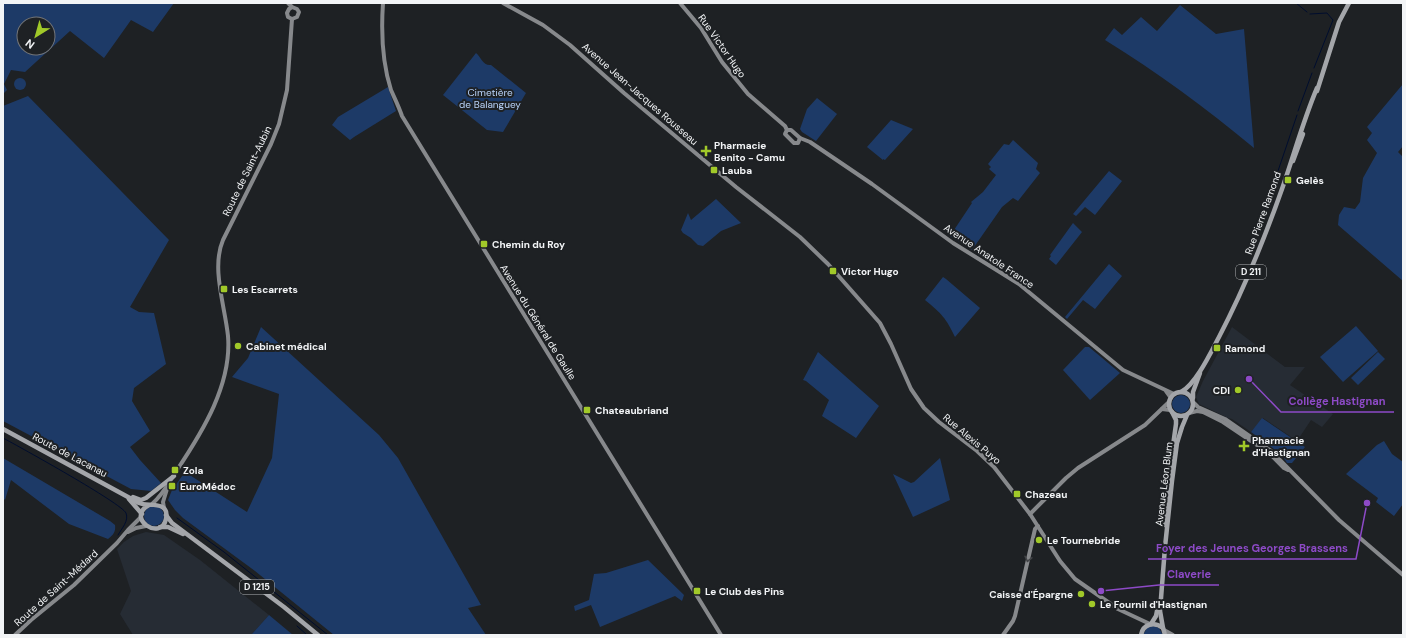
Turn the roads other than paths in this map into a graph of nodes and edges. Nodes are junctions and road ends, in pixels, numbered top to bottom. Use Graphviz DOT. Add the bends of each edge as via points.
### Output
graph roads {
  1 [pos="288,3"];
  2 [pos="383,3"];
  3 [pos="503,3"];
  4 [pos="680,3"];
  5 [pos="1349,3"];
  6 [pos="290,8"];
  7 [pos="292,19"];
  8 [pos="787,130"];
  9 [pos="800,138"];
  10 [pos="849,287"];
  11 [pos="1200,371"];
  12 [pos="1166,391"];
  13 [pos="1181,392"];
  14 [pos="1174,394"];
  15 [pos="1170,400"];
  16 [pos="1193,401"];
  17 [pos="1162,409"];
  18 [pos="1171,411"];
  19 [pos="1188,414"];
  20 [pos="3,429"];
  21 [pos="1289,470"];
  22 [pos="174,476"];
  23 [pos="101,482"];
  24 [pos="169,483"];
  25 [pos="128,498"];
  26 [pos="151,504"];
  27 [pos="164,508"];
  28 [pos="1030,514"];
  29 [pos="142,515"];
  30 [pos="166,515"];
  31 [pos="146,526"];
  32 [pos="1038,526"];
  33 [pos="160,527"];
  34 [pos="124,535"];
  35 [pos="195,540"];
  36 [pos="1403,575"];
  37 [pos="1139,619"];
  38 [pos="1150,624"];
  39 [pos="1164,631"];
  40 [pos="1140,633"];
  41 [pos="15,635"];
  42 [pos="318,635"];
  43 [pos="721,635"];
  44 [pos="1004,635"];
  45 [pos="1173,635"];
  1 -- 6 [label="street"];
  2 -- 43 [label="street, Avenue du Général de Gaulle" via="384,55 391,88 402,116"];
  3 -- 10 [label="street, Avenue Jean-Jacques Rousseau" via="543,25 570,44 736,187 800,237"];
  4 -- 8 [label="street, Rue Victor Hugo" via="748,94"];
  5 -- 11 [label="main road, Rue Pierre Ramond / D 211" via="1339,22 1298,148 1251,271"];
  6 -- 7 [label="street" via="287,15"];
  6 -- 7 [label="street" via="297,8 299,14"];
  7 -- 22 [label="street, Route de Saint-Aubin" via="287,90 282,115 271,144 221,245 218,261 228,337 225,374 204,426"];
  8 -- 9 [label="street"];
  8 -- 9 [label="street" via="785,134 794,143 798,143"];
  9 -- 12 [label="street, Avenue Anatole France" via="810,142 872,184 952,243 1019,284 1123,370"];
  10 -- 28 [label="street, Rue Alexis Puyo" via="880,323 909,385 924,408 994,467"];
  11 -- 13 [label="main road, Rue Pierre Ramond / D 211"];
  11 -- 16 [label="main road, Rue Pierre Ramond / D 211" via="1193,392"];
  12 -- 14 [label="street, Avenue Anatole France"];
  12 -- 15 [label="street, Avenue Anatole France"];
  13 -- 14 [label="main road"];
  13 -- 16 [label="main road" via="1188,394"];
  14 -- 15 [label="main road"];
  15 -- 17 [label="street"];
  15 -- 18 [label="main road"];
  16 -- 19 [label="main road" via="1192,410"];
  16 -- 21 [label="street" via="1198,407 1225,419 1265,447"];
  17 -- 18 [label="street"];
  17 -- 28 [label="street" via="1134,433 1078,468"];
  18 -- 19 [label="main road" via="1179,416"];
  18 -- 38 [label="main road, Avenue Léon Blum" via="1176,424 1157,614"];
  19 -- 21 [label="street" via="1203,412 1223,422"];
  19 -- 39 [label="main road, Avenue Léon Blum" via="1178,443 1171,495 1160,611"];
  20 -- 23 [label="main road, Route de Lacanau"];
  21 -- 36 [label="street" via="1339,520"];
  22 -- 23 [label="main road" via="143,500"];
  22 -- 24 [label="street"];
  23 -- 25 [label="main road, Route de Lacanau"];
  24 -- 26 [label="street"];
  24 -- 27 [label="street" via="164,496"];
  25 -- 26 [label="main road, Route de Lacanau" via="141,504"];
  25 -- 29 [label="main road, Route de Lacanau"];
  26 -- 27 [label="main road, Route de Lacanau" via="158,504"];
  26 -- 29 [label="main road" via="144,508"];
  27 -- 30 [label="main road"];
  28 -- 32 [label="street, Rue Alexis Puyo"];
  29 -- 31 [label="main road, Route de Lacanau"];
  29 -- 34 [label="street, Route de Saint-Médard"];
  30 -- 33 [label="main road" via="165,522"];
  30 -- 35 [label="main road, D 1215" via="172,523"];
  31 -- 33 [label="main road"];
  31 -- 34 [label="street, Route de Saint-Médard"];
  32 -- 37 [label="street, Rue Alexis Puyo" via="1075,579 1118,609"];
  32 -- 44 [label="street, one-way" via="1035,529 1013,621"];
  33 -- 35 [label="main road, D 1215" via="173,529"];
  34 -- 41 [label="street, Route de Saint-Médard" via="69,589"];
  35 -- 42 [label="main road, D 1215"];
  37 -- 38 [label="street, Rue Alexis Puyo"];
  37 -- 40 [label="street" via="1142,624"];
  38 -- 39 [label="main road" via="1157,624"];
  38 -- 40 [label="main road"];
  39 -- 45 [label="street"];
}
